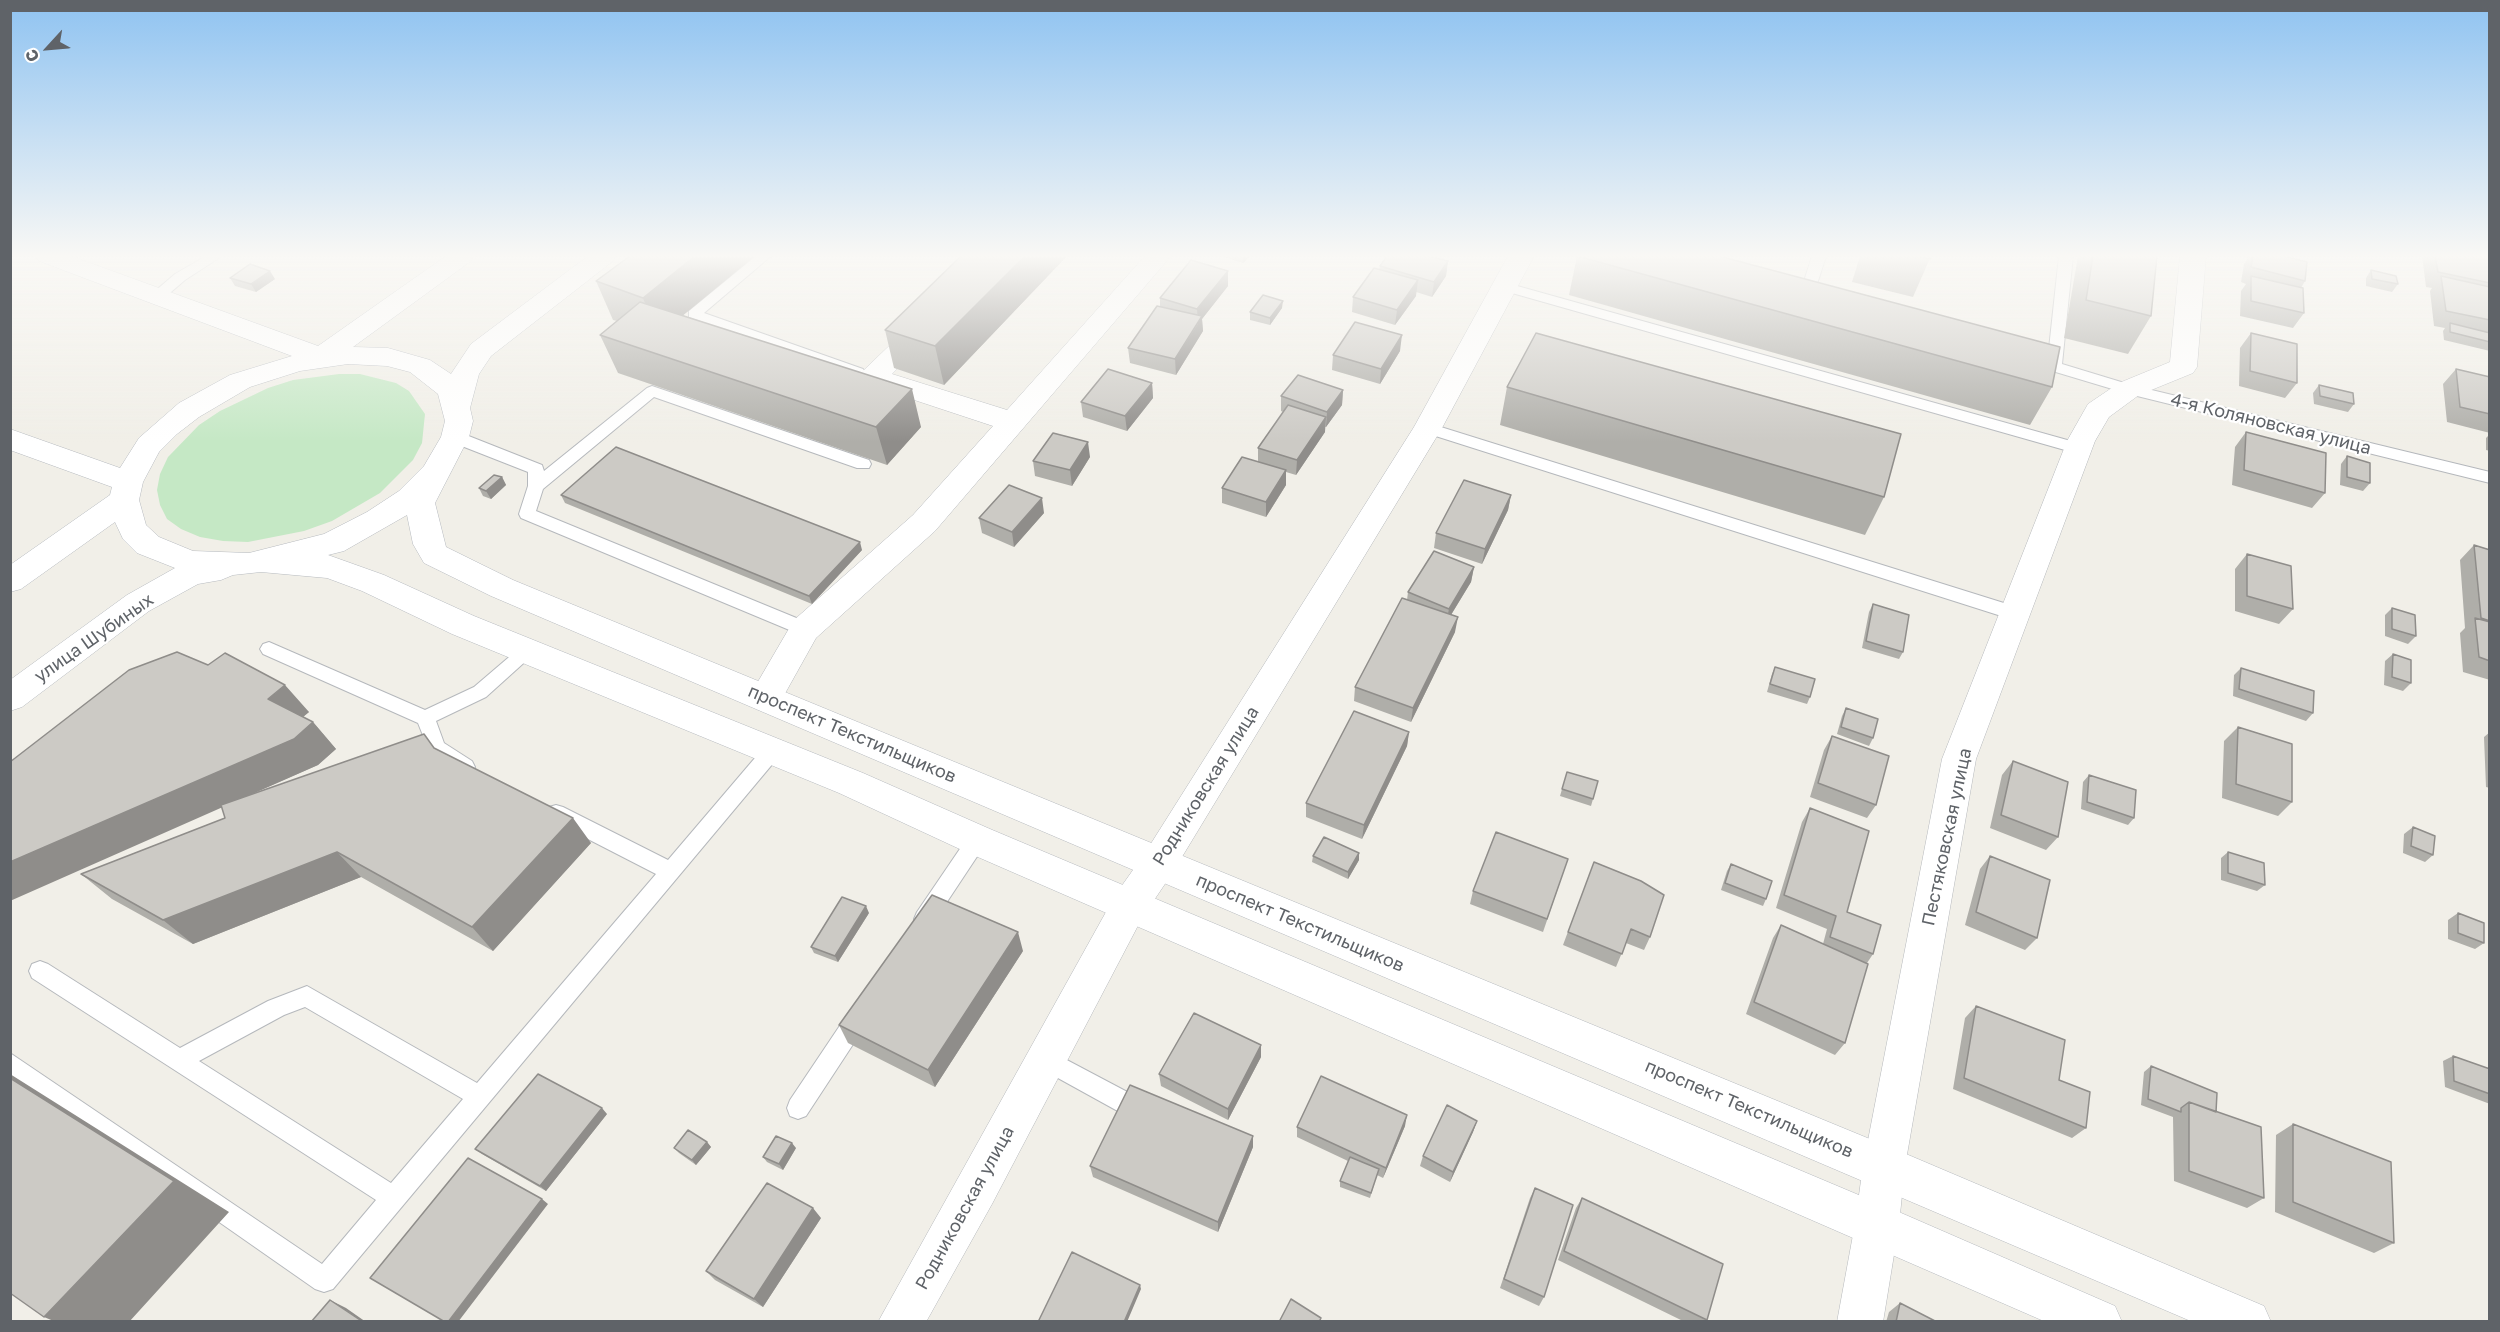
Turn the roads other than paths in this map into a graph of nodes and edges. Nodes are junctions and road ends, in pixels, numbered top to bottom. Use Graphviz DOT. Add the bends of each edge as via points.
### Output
graph roads {
  1 [pos="220,318"];
  2 [pos="375,318"];
  3 [pos="522,318"];
  4 [pos="706,318"];
  5 [pos="933,318"];
  6 [pos="1103,318"];
  7 [pos="1486,318"];
  8 [pos="1617,318"];
  9 [pos="2059,318"];
  10 [pos="2187,318"];
  11 [pos="321,357"];
  12 [pos="873,377"];
  13 [pos="2129,389"];
  14 [pos="457,406"];
  15 [pos="1012,422"];
  16 [pos="1428,429"];
  17 [pos="455,437"];
  18 [pos="10,439"];
  19 [pos="2079,449"];
  20 [pos="863,464"];
  21 [pos="435,473"];
  22 [pos="2490,478"];
  23 [pos="536,486"];
  24 [pos="126,491"];
  25 [pos="257,563"];
  26 [pos="10,581"];
  27 [pos="2017,615"];
  28 [pos="805,629"];
  29 [pos="269,649"];
  30 [pos="528,651"];
  31 [pos="10,698"];
  32 [pos="766,698"];
  33 [pos="425,718"];
  34 [pos="772,750"];
  35 [pos="478,773"];
  36 [pos="542,806"];
  37 [pos="977,840"];
  38 [pos="1158,864"];
  39 [pos="670,871"];
  40 [pos="1130,906"];
  41 [pos="910,939"];
  42 [pos="40,971"];
  43 [pos="871,999"];
  44 [pos="179,1060"];
  45 [pos="1046,1060"];
  46 [pos="10,1063"];
  47 [pos="479,1096"];
  48 [pos="798,1108"];
  49 [pos="1162,1124"];
  50 [pos="1884,1166"];
  51 [pos="394,1198"];
  52 [pos="1877,1224"];
  53 [pos="901,1322"];
  54 [pos="1860,1322"];
  55 [pos="2099,1322"];
  56 [pos="2248,1322"];
  1 -- 11 [label="main road"];
  2 -- 11 [label="main road"];
  3 -- 14 [label="main road" via="481,350 465,373"];
  4 -- 12 [label="lane"];
  5 -- 12 [label="main road"];
  6 -- 15 [label="main road"];
  7 -- 16 [label="main road, Родниковская улица"];
  8 -- 19 [label="lane"];
  9 -- 13 [label="lane, 4-я Коляновская улица" via="2054,367"];
  10 -- 13 [label="main road, Пестяковская улица" via="2183,367"];
  11 -- 14 [label="main road" via="371,356 420,366 444,382"];
  11 -- 24 [label="main road" via="240,381 189,410 149,445"];
  12 -- 15 [label="main road"];
  13 -- 19 [label="main road, Пестяковская улица" via="2098,411"];
  13 -- 22 [label="lane, 4-я Коляновская улица"];
  14 -- 17 [label="main road"];
  15 -- 28 [label="main road" via="924,523"];
  16 -- 27 [label="lane"];
  16 -- 38 [label="main road, Родниковская улица"];
  17 -- 21 [label="main road"];
  17 -- 23 [label="lane" via="536,469"];
  18 -- 24 [label="main road"];
  19 -- 27 [label="main road, Пестяковская улица"];
  20 -- 23 [label="lane" via="652,391"];
  21 -- 25 [label="main road" via="410,498 378,520 333,543"];
  21 -- 32 [label="main road, проспект Текстильщиков" via="420,503 426,537 435,555 502,588"];
  23 -- 28 [label="lane" via="527,514"];
  24 -- 25 [label="main road" via="127,516 134,531 168,555 193,562"];
  24 -- 26 [label="main road"];
  25 -- 30 [label="main road" via="330,567"];
  25 -- 31 [label="main road, улица Шубиных" via="190,574 104,627"];
  27 -- 50 [label="main road, Пестяковская улица" via="1959,759"];
  28 -- 32 [label="main road"];
  29 -- 33 [label="lane"];
  30 -- 33 [label="lane" via="480,692"];
  30 -- 34 [label="main road"];
  32 -- 38 [label="main road, проспект Текстильщиков"];
  33 -- 35 [label="lane" via="437,748"];
  34 -- 37 [label="main road"];
  34 -- 39 [label="lane"];
  36 -- 39 [label="lane"];
  37 -- 40 [label="main road"];
  37 -- 41 [label="lane"];
  38 -- 40 [label="main road, Родниковская улица"];
  38 -- 50 [label="main road, проспект Текстильщиков"];
  39 -- 47 [label="lane"];
  40 -- 45 [label="main road, Родниковская улица"];
  40 -- 52 [label="main road"];
  42 -- 44 [label="lane"];
  43 -- 48 [label="lane"];
  44 -- 47 [label="lane" via="276,1008 307,996"];
  44 -- 51 [label="lane"];
  45 -- 49 [label="lane"];
  45 -- 53 [label="main road, Родниковская улица"];
  46 -- 51 [label="lane" via="324,1280"];
  47 -- 51 [label="lane"];
  50 -- 52 [label="main road, Пестяковская улица"];
  50 -- 56 [label="main road, проспект Текстильщиков"];
  52 -- 54 [label="main road, Пестяковская улица"];
  52 -- 55 [label="main road"];
}
